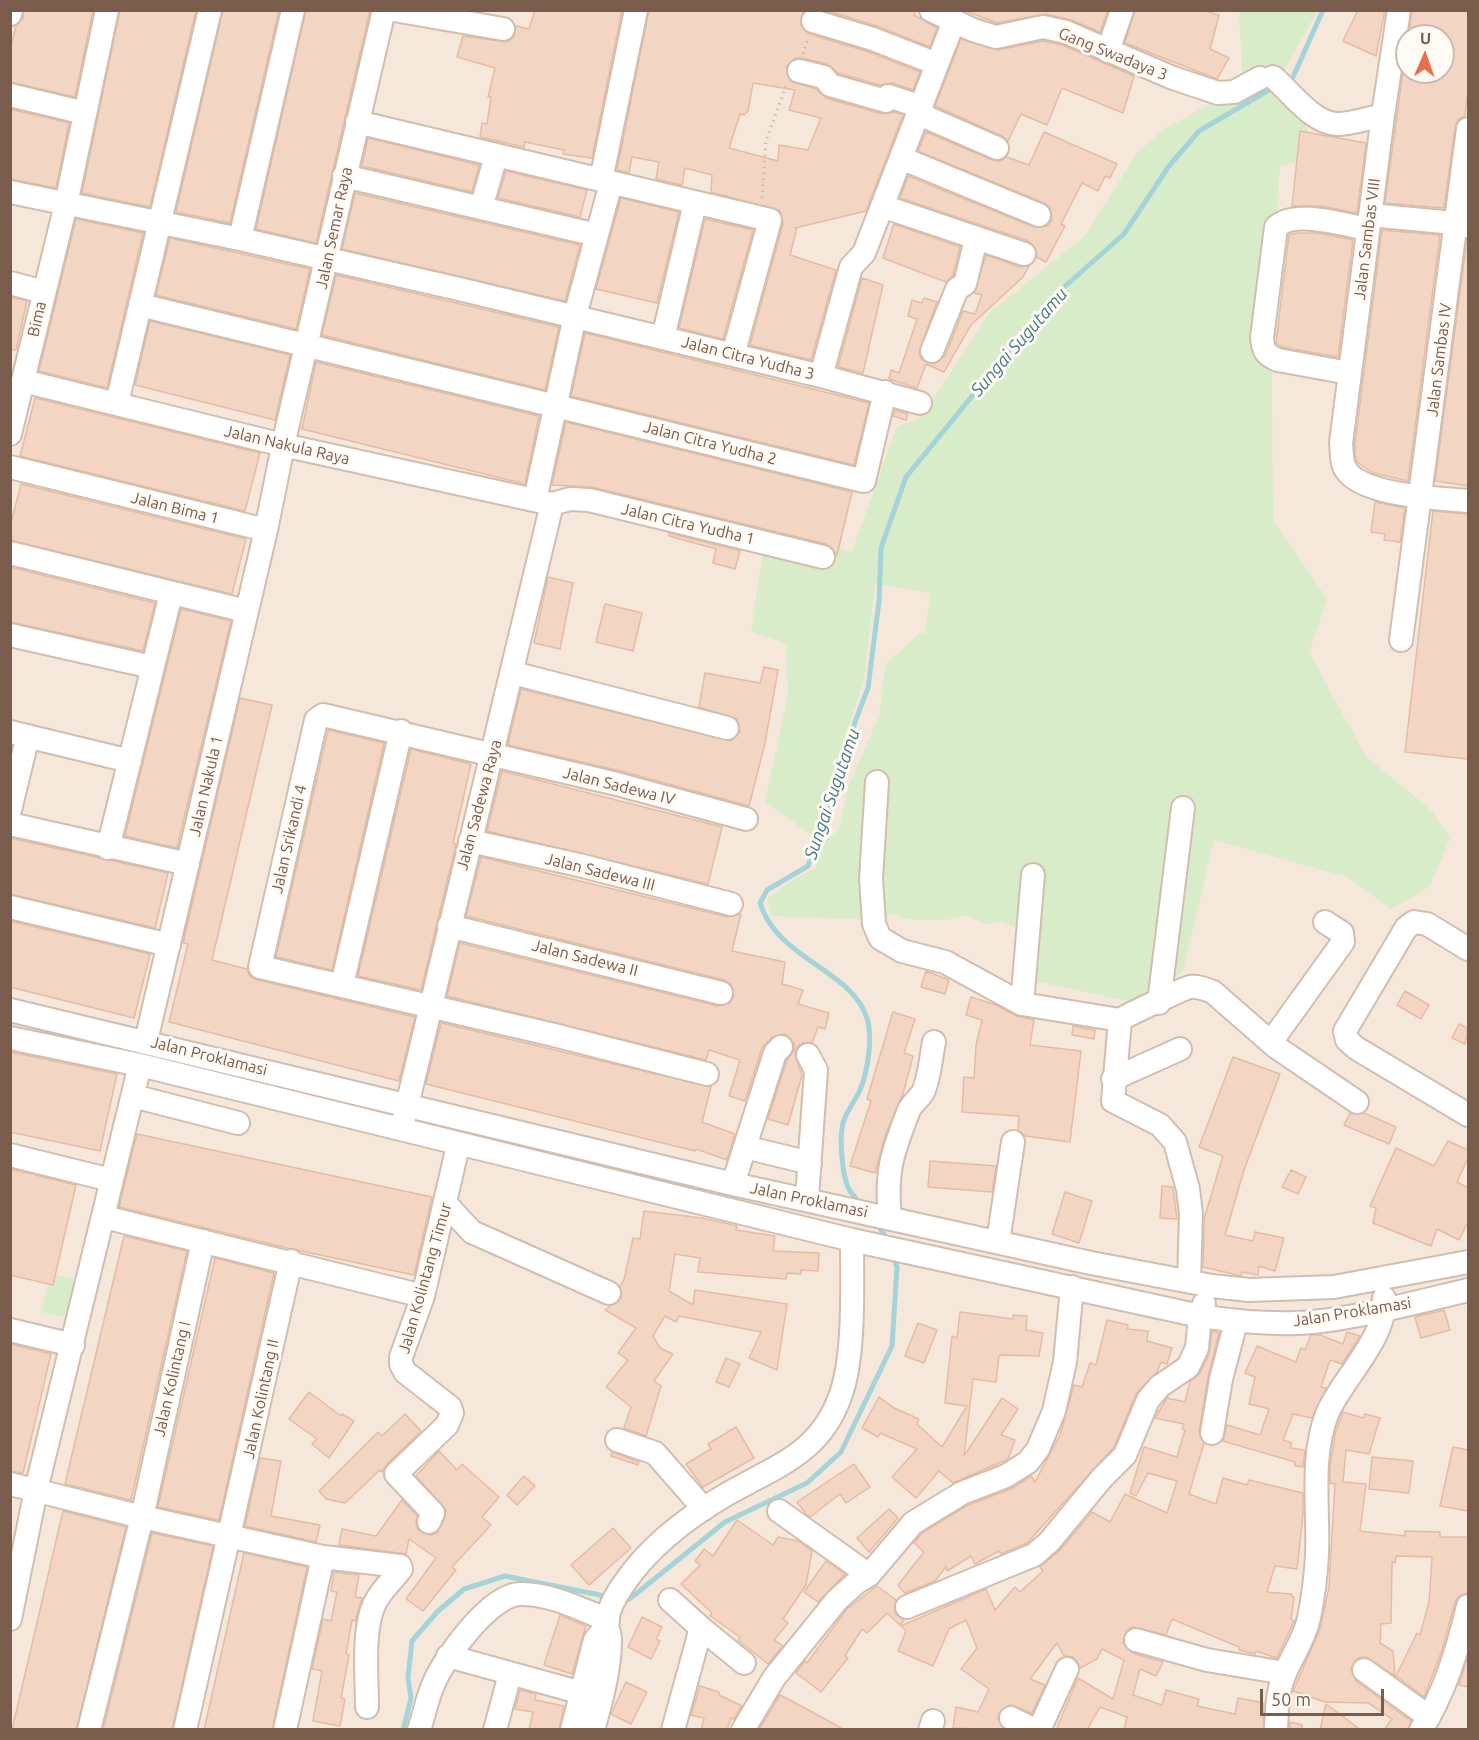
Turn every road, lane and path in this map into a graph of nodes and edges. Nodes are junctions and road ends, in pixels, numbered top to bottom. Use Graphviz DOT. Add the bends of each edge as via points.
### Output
graph roads {
  1 [pos="107,10"];
  2 [pos="210,10"];
  3 [pos="294,10"];
  4 [pos="384,10"];
  5 [pos="394,10"];
  6 [pos="636,10"];
  7 [pos="1122,10"];
  8 [pos="1399,10"];
  9 [pos="945,15"];
  10 [pos="813,21"];
  11 [pos="503,29"];
  12 [pos="1108,51"];
  13 [pos="937,64"];
  14 [pos="799,71"];
  15 [pos="10,95"];
  16 [pos="921,110"];
  17 [pos="85,113"];
  18 [pos="1383,115"];
  19 [pos="357,122"];
  20 [pos="1468,129"];
  21 [pos="997,148"];
  22 [pos="496,156"];
  23 [pos="901,158"];
  24 [pos="344,176"];
  25 [pos="606,182"];
  26 [pos="10,192"];
  27 [pos="695,203"];
  28 [pos="66,204"];
  29 [pos="882,206"];
  30 [pos="481,208"];
  31 [pos="1039,215"];
  32 [pos="759,218"];
  33 [pos="160,221"];
  34 [pos="1369,222"];
  35 [pos="1461,225"];
  36 [pos="597,235"];
  37 [pos="240,239"];
  38 [pos="976,239"];
  39 [pos="1024,254"];
  40 [pos="328,260"];
  41 [pos="10,283"];
  42 [pos="44,292"];
  43 [pos="140,305"];
  44 [pos="575,316"];
  45 [pos="663,338"];
  46 [pos="307,347"];
  47 [pos="932,351"];
  48 [pos="733,355"];
  49 [pos="1349,373"];
  50 [pos="822,376"];
  51 [pos="23,381"];
  52 [pos="885,392"];
  53 [pos="117,403"];
  54 [pos="920,403"];
  55 [pos="555,407"];
  56 [pos="10,435"];
  57 [pos="282,450"];
  58 [pos="10,467"];
  59 [pos="1422,496"];
  60 [pos="1468,501"];
  61 [pos="543,502"];
  62 [pos="266,530"];
  63 [pos="10,553"];
  64 [pos="823,557"];
  65 [pos="171,594"];
  66 [pos="246,611"];
  67 [pos="10,635"];
  68 [pos="1401,640"];
  69 [pos="152,667"];
  70 [pos="513,673"];
  71 [pos="323,715"];
  72 [pos="727,728"];
  73 [pos="401,731"];
  74 [pos="19,734"];
  75 [pos="492,755"];
  76 [pos="130,761"];
  77 [pos="877,782"];
  78 [pos="1183,808"];
  79 [pos="10,810"];
  80 [pos="746,819"];
  81 [pos="10,824"];
  82 [pos="470,841"];
  83 [pos="108,848"];
  84 [pos="188,864"];
  85 [pos="1033,875"];
  86 [pos="731,904"];
  87 [pos="10,907"];
  88 [pos="1325,922"];
  89 [pos="449,926"];
  90 [pos="169,945"];
  91 [pos="1468,949"];
  92 [pos="342,985"];
  93 [pos="721,993"];
  94 [pos="1159,1003"];
  95 [pos="1022,1004"];
  96 [pos="431,1007"];
  97 [pos="10,1010"];
  98 [pos="1120,1020"];
  99 [pos="10,1038"];
  100 [pos="146,1041"];
  101 [pos="934,1042"];
  102 [pos="1271,1042"];
  103 [pos="781,1047"];
  104 [pos="1180,1049"];
  105 [pos="808,1055"];
  106 [pos="140,1065"];
  107 [pos="707,1074"];
  108 [pos="1113,1079"];
  109 [pos="133,1095"];
  110 [pos="1357,1102"];
  111 [pos="408,1105"];
  112 [pos="1468,1116"];
  113 [pos="238,1123"];
  114 [pos="401,1132"];
  115 [pos="1013,1142"];
  116 [pos="458,1146"];
  117 [pos="745,1147"];
  118 [pos="10,1155"];
  119 [pos="810,1163"];
  120 [pos="111,1180"];
  121 [pos="733,1184"];
  122 [pos="807,1198"];
  123 [pos="446,1204"];
  124 [pos="887,1216"];
  125 [pos="104,1217"];
  126 [pos="203,1241"];
  127 [pos="858,1241"];
  128 [pos="998,1242"];
  129 [pos="291,1261"];
  130 [pos="1468,1262"];
  131 [pos="1382,1278"];
  132 [pos="1189,1281"];
  133 [pos="1212,1286"];
  134 [pos="1072,1287"];
  135 [pos="1468,1290"];
  136 [pos="609,1293"];
  137 [pos="423,1296"];
  138 [pos="1385,1309"];
  139 [pos="1200,1316"];
  140 [pos="1236,1322"];
  141 [pos="10,1330"];
  142 [pos="73,1345"];
  143 [pos="1212,1433"];
  144 [pos="617,1440"];
  145 [pos="10,1484"];
  146 [pos="36,1490"];
  147 [pos="704,1509"];
  148 [pos="779,1511"];
  149 [pos="142,1517"];
  150 [pos="429,1522"];
  151 [pos="230,1537"];
  152 [pos="323,1557"];
  153 [pos="869,1575"];
  154 [pos="670,1600"];
  155 [pos="12,1606"];
  156 [pos="1468,1606"];
  157 [pos="907,1607"];
  158 [pos="609,1617"];
  159 [pos="701,1628"];
  160 [pos="1136,1640"];
  161 [pos="1463,1651"];
  162 [pos="448,1656"];
  163 [pos="744,1663"];
  164 [pos="1067,1669"];
  165 [pos="1364,1670"];
  166 [pos="1285,1673"];
  167 [pos="510,1674"];
  168 [pos="582,1693"];
  169 [pos="367,1707"];
  170 [pos="1011,1718"];
  171 [pos="1425,1723"];
  172 [pos="582,1729"];
  173 [pos="89,1730"];
  174 [pos="185,1730"];
  175 [pos="285,1730"];
  176 [pos="419,1730"];
  177 [pos="495,1730"];
  178 [pos="673,1730"];
  179 [pos="743,1730"];
  180 [pos="1037,1730"];
  181 [pos="1276,1730"];
  1 -- 17 [label="street, Bima"];
  2 -- 33 [label="street"];
  3 -- 37 [label="street"];
  4 -- 19 [label="street, Jalan Semar Raya"];
  5 -- 11 [label="street"];
  6 -- 25 [label="street, Jalan Sadewa Raya"];
  7 -- 12 [label="street"];
  8 -- 18 [label="street, Jalan Sambas VIII"];
  9 -- 12 [label="street, Gang Swadaya 3" via="996,37 1043,27 1066,32"];
  9 -- 13 [label="street"];
  10 -- 13 [label="street"];
  10 -- 14 [label="path"];
  12 -- 18 [label="street, Gang Swadaya 3" via="1218,93 1234,92 1267,78 1292,92 1314,115 1337,124"];
  13 -- 16 [label="street"];
  14 -- 16 [label="street" via="824,77 830,85 886,101 888,96"];
  14 -- 32 [label="path" via="785,87 766,141"];
  15 -- 17 [label="street"];
  16 -- 21 [label="street"];
  16 -- 23 [label="street"];
  17 -- 28 [label="street, Bima"];
  18 -- 34 [label="street, Jalan Sambas VIII"];
  19 -- 22 [label="street"];
  19 -- 24 [label="street, Jalan Semar Raya"];
  20 -- 35 [label="street, Jalan Sambas IV"];
  22 -- 25 [label="street"];
  22 -- 30 [label="street"];
  23 -- 29 [label="street"];
  23 -- 31 [label="street"];
  24 -- 30 [label="street"];
  24 -- 40 [label="street, Jalan Semar Raya"];
  25 -- 27 [label="street"];
  25 -- 36 [label="street, Jalan Sadewa Raya"];
  26 -- 28 [label="street, Jalan Citra Yudha 3"];
  27 -- 32 [label="street"];
  27 -- 45 [label="street"];
  28 -- 33 [label="street, Jalan Citra Yudha 3"];
  28 -- 42 [label="street, Bima"];
  29 -- 38 [label="street"];
  29 -- 50 [label="street" via="864,253 852,267"];
  30 -- 36 [label="street"];
  32 -- 48 [label="street" via="770,220"];
  33 -- 37 [label="street, Jalan Citra Yudha 3"];
  33 -- 43 [label="street"];
  34 -- 35 [label="street"];
  34 -- 49 [label="street, Jalan Sambas VIII"];
  34 -- 49 [label="street" via="1297,217 1284,219 1276,227 1263,350 1278,360"];
  35 -- 59 [label="street, Jalan Sambas IV"];
  36 -- 44 [label="street, Jalan Sadewa Raya"];
  37 -- 40 [label="street, Jalan Citra Yudha 3"];
  38 -- 39 [label="street"];
  38 -- 47 [label="street" via="965,284 957,289"];
  40 -- 44 [label="street, Jalan Citra Yudha 3"];
  40 -- 46 [label="street, Jalan Semar Raya"];
  41 -- 42 [label="street"];
  42 -- 51 [label="street, Bima"];
  43 -- 46 [label="street, Jalan Citra Yudha 2"];
  43 -- 53 [label="street"];
  44 -- 45 [label="street, Jalan Citra Yudha 3"];
  44 -- 55 [label="street, Jalan Sadewa Raya"];
  45 -- 48 [label="street, Jalan Citra Yudha 3"];
  46 -- 55 [label="street, Jalan Citra Yudha 2"];
  46 -- 57 [label="street, Jalan Semar Raya"];
  48 -- 50 [label="street, Jalan Citra Yudha 3"];
  49 -- 59 [label="street, Jalan Sambas VIII" via="1341,443 1344,468 1354,480 1374,488"];
  50 -- 52 [label="street, Jalan Citra Yudha 3"];
  51 -- 53 [label="street, Jalan Nakula Raya"];
  51 -- 56 [label="street, Bima"];
  52 -- 54 [label="street, Jalan Citra Yudha 3"];
  52 -- 55 [label="street, Jalan Citra Yudha 2" via="864,481"];
  53 -- 57 [label="street, Jalan Nakula Raya"];
  55 -- 61 [label="street, Jalan Sadewa Raya"];
  57 -- 61 [label="street, Jalan Nakula Raya"];
  57 -- 62 [label="street"];
  58 -- 62 [label="street, Jalan Bima 1"];
  59 -- 60 [label="street"];
  59 -- 68 [label="street, Jalan Sambas IV"];
  61 -- 64 [label="street, Jalan Citra Yudha 1" via="589,500"];
  61 -- 70 [label="street, Jalan Sadewa Raya"];
  62 -- 66 [label="street, Jalan Nakula 1"];
  63 -- 65 [label="street"];
  65 -- 66 [label="street"];
  65 -- 69 [label="street"];
  66 -- 84 [label="street, Jalan Nakula 1"];
  67 -- 69 [label="street"];
  69 -- 76 [label="street"];
  70 -- 72 [label="street"];
  70 -- 75 [label="street, Jalan Sadewa Raya"];
  71 -- 73 [label="street, Jalan Sadewa IV"];
  71 -- 92 [label="street, Jalan Srikandi 4" via="316,720 260,967"];
  73 -- 75 [label="street, Jalan Sadewa IV"];
  73 -- 92 [label="street"];
  74 -- 76 [label="street"];
  74 -- 79 [label="street"];
  75 -- 80 [label="street, Jalan Sadewa IV"];
  75 -- 82 [label="street, Jalan Sadewa Raya"];
  76 -- 83 [label="street"];
  77 -- 95 [label="street" via="871,879 877,933 888,945 945,962"];
  78 -- 94 [label="street"];
  81 -- 83 [label="street"];
  82 -- 86 [label="street, Jalan Sadewa III"];
  82 -- 89 [label="street, Jalan Sadewa Raya"];
  83 -- 84 [label="street"];
  84 -- 90 [label="street, Jalan Nakula 1"];
  85 -- 95 [label="street"];
  87 -- 90 [label="street"];
  88 -- 102 [label="street" via="1342,933 1343,942"];
  89 -- 93 [label="street, Jalan Sadewa II"];
  89 -- 96 [label="street, Jalan Sadewa Raya"];
  90 -- 100 [label="street, Jalan Nakula 1"];
  91 -- 112 [label="street" via="1427,924 1414,922 1406,928 1346,1031 1347,1040 1356,1048"];
  92 -- 96 [label="street"];
  94 -- 98 [label="street"];
  94 -- 102 [label="street" via="1188,987 1201,987 1213,992"];
  95 -- 98 [label="street"];
  96 -- 107 [label="street"];
  96 -- 111 [label="street, Jalan Sadewa Raya"];
  97 -- 100 [label="street, Jalan Proklamasi"];
  98 -- 108 [label="street"];
  99 -- 106 [label="street, Jalan Proklamasi"];
  100 -- 111 [label="street, Jalan Proklamasi"];
  101 -- 124 [label="street" via="925,1088 910,1108 891,1154"];
  102 -- 110 [label="street"];
  103 -- 117 [label="street" via="775,1053"];
  104 -- 108 [label="street"];
  105 -- 119 [label="street" via="816,1070"];
  106 -- 109 [label="street"];
  106 -- 114 [label="street, Jalan Proklamasi"];
  108 -- 132 [label="street" via="1113,1101 1160,1125 1175,1142 1191,1215"];
  109 -- 113 [label="street"];
  109 -- 120 [label="street"];
  111 -- 114 [label="street"];
  111 -- 121 [label="street, Jalan Proklamasi"];
  114 -- 116 [label="street, Jalan Proklamasi"];
  115 -- 128 [label="street"];
  116 -- 123 [label="street, Jalan Kolintang Timur"];
  116 -- 127 [label="street, Jalan Proklamasi"];
  117 -- 119 [label="street"];
  117 -- 121 [label="street"];
  118 -- 120 [label="street"];
  119 -- 122 [label="street"];
  120 -- 125 [label="street"];
  121 -- 122 [label="street, Jalan Proklamasi"];
  122 -- 124 [label="street, Jalan Proklamasi"];
  123 -- 136 [label="street" via="472,1232"];
  123 -- 137 [label="street, Jalan Kolintang Timur"];
  124 -- 128 [label="street, Jalan Proklamasi"];
  125 -- 126 [label="street"];
  125 -- 142 [label="street"];
  126 -- 129 [label="street"];
  126 -- 149 [label="street, Jalan Kolintang I"];
  127 -- 134 [label="street, Jalan Proklamasi"];
  127 -- 147 [label="street" via="846,1364 834,1412 804,1452"];
  128 -- 132 [label="street, Jalan Proklamasi"];
  129 -- 137 [label="street"];
  129 -- 151 [label="street, Jalan Kolintang II"];
  130 -- 131 [label="street, Jalan Proklamasi"];
  131 -- 133 [label="street, Jalan Proklamasi" via="1334,1287 1249,1290"];
  131 -- 138 [label="street"];
  132 -- 133 [label="street, Jalan Proklamasi"];
  133 -- 139 [label="street"];
  134 -- 139 [label="street, Jalan Proklamasi"];
  134 -- 153 [label="street" via="1065,1362 1054,1412 1038,1449 1028,1462 1006,1476 962,1493 913,1523"];
  135 -- 138 [label="street, Jalan Proklamasi"];
  137 -- 150 [label="street, Jalan Kolintang Timur" via="401,1364 452,1413 447,1425 396,1473 433,1513"];
  138 -- 140 [label="street, Jalan Proklamasi" via="1298,1323"];
  138 -- 166 [label="street" via="1367,1350 1328,1412 1320,1437 1317,1555 1309,1618"];
  139 -- 140 [label="street, Jalan Proklamasi"];
  139 -- 157 [label="street" via="1197,1348 1188,1367 1160,1386 1148,1400 1125,1455 1049,1542 1034,1555"];
  140 -- 143 [label="street"];
  141 -- 142 [label="street"];
  142 -- 146 [label="street"];
  144 -- 147 [label="street" via="655,1453"];
  145 -- 146 [label="street"];
  146 -- 149 [label="street"];
  146 -- 155 [label="street"];
  147 -- 158 [label="street" via="665,1538 622,1586"];
  148 -- 153 [label="street"];
  149 -- 151 [label="street"];
  149 -- 173 [label="street, Jalan Kolintang I"];
  151 -- 152 [label="street"];
  151 -- 174 [label="street, Jalan Kolintang II"];
  152 -- 169 [label="street" via="400,1566 371,1610"];
  152 -- 175 [label="street"];
  153 -- 179 [label="street" via="837,1600 774,1678"];
  154 -- 159 [label="street"];
  156 -- 161 [label="street"];
  158 -- 162 [label="street" via="549,1597 506,1596 492,1606"];
  158 -- 168 [label="street" via="595,1640"];
  158 -- 172 [label="street" via="610,1639 601,1699"];
  159 -- 163 [label="street"];
  159 -- 178 [label="street"];
  160 -- 166 [label="street" via="1206,1660"];
  161 -- 171 [label="street"];
  162 -- 167 [label="street"];
  162 -- 176 [label="street" via="433,1685"];
  164 -- 180 [label="street"];
  165 -- 171 [label="street"];
  166 -- 181 [label="street" via="1278,1696"];
  167 -- 168 [label="street"];
  167 -- 177 [label="street"];
  168 -- 172 [label="street"];
  170 -- 180 [label="street"];
}
